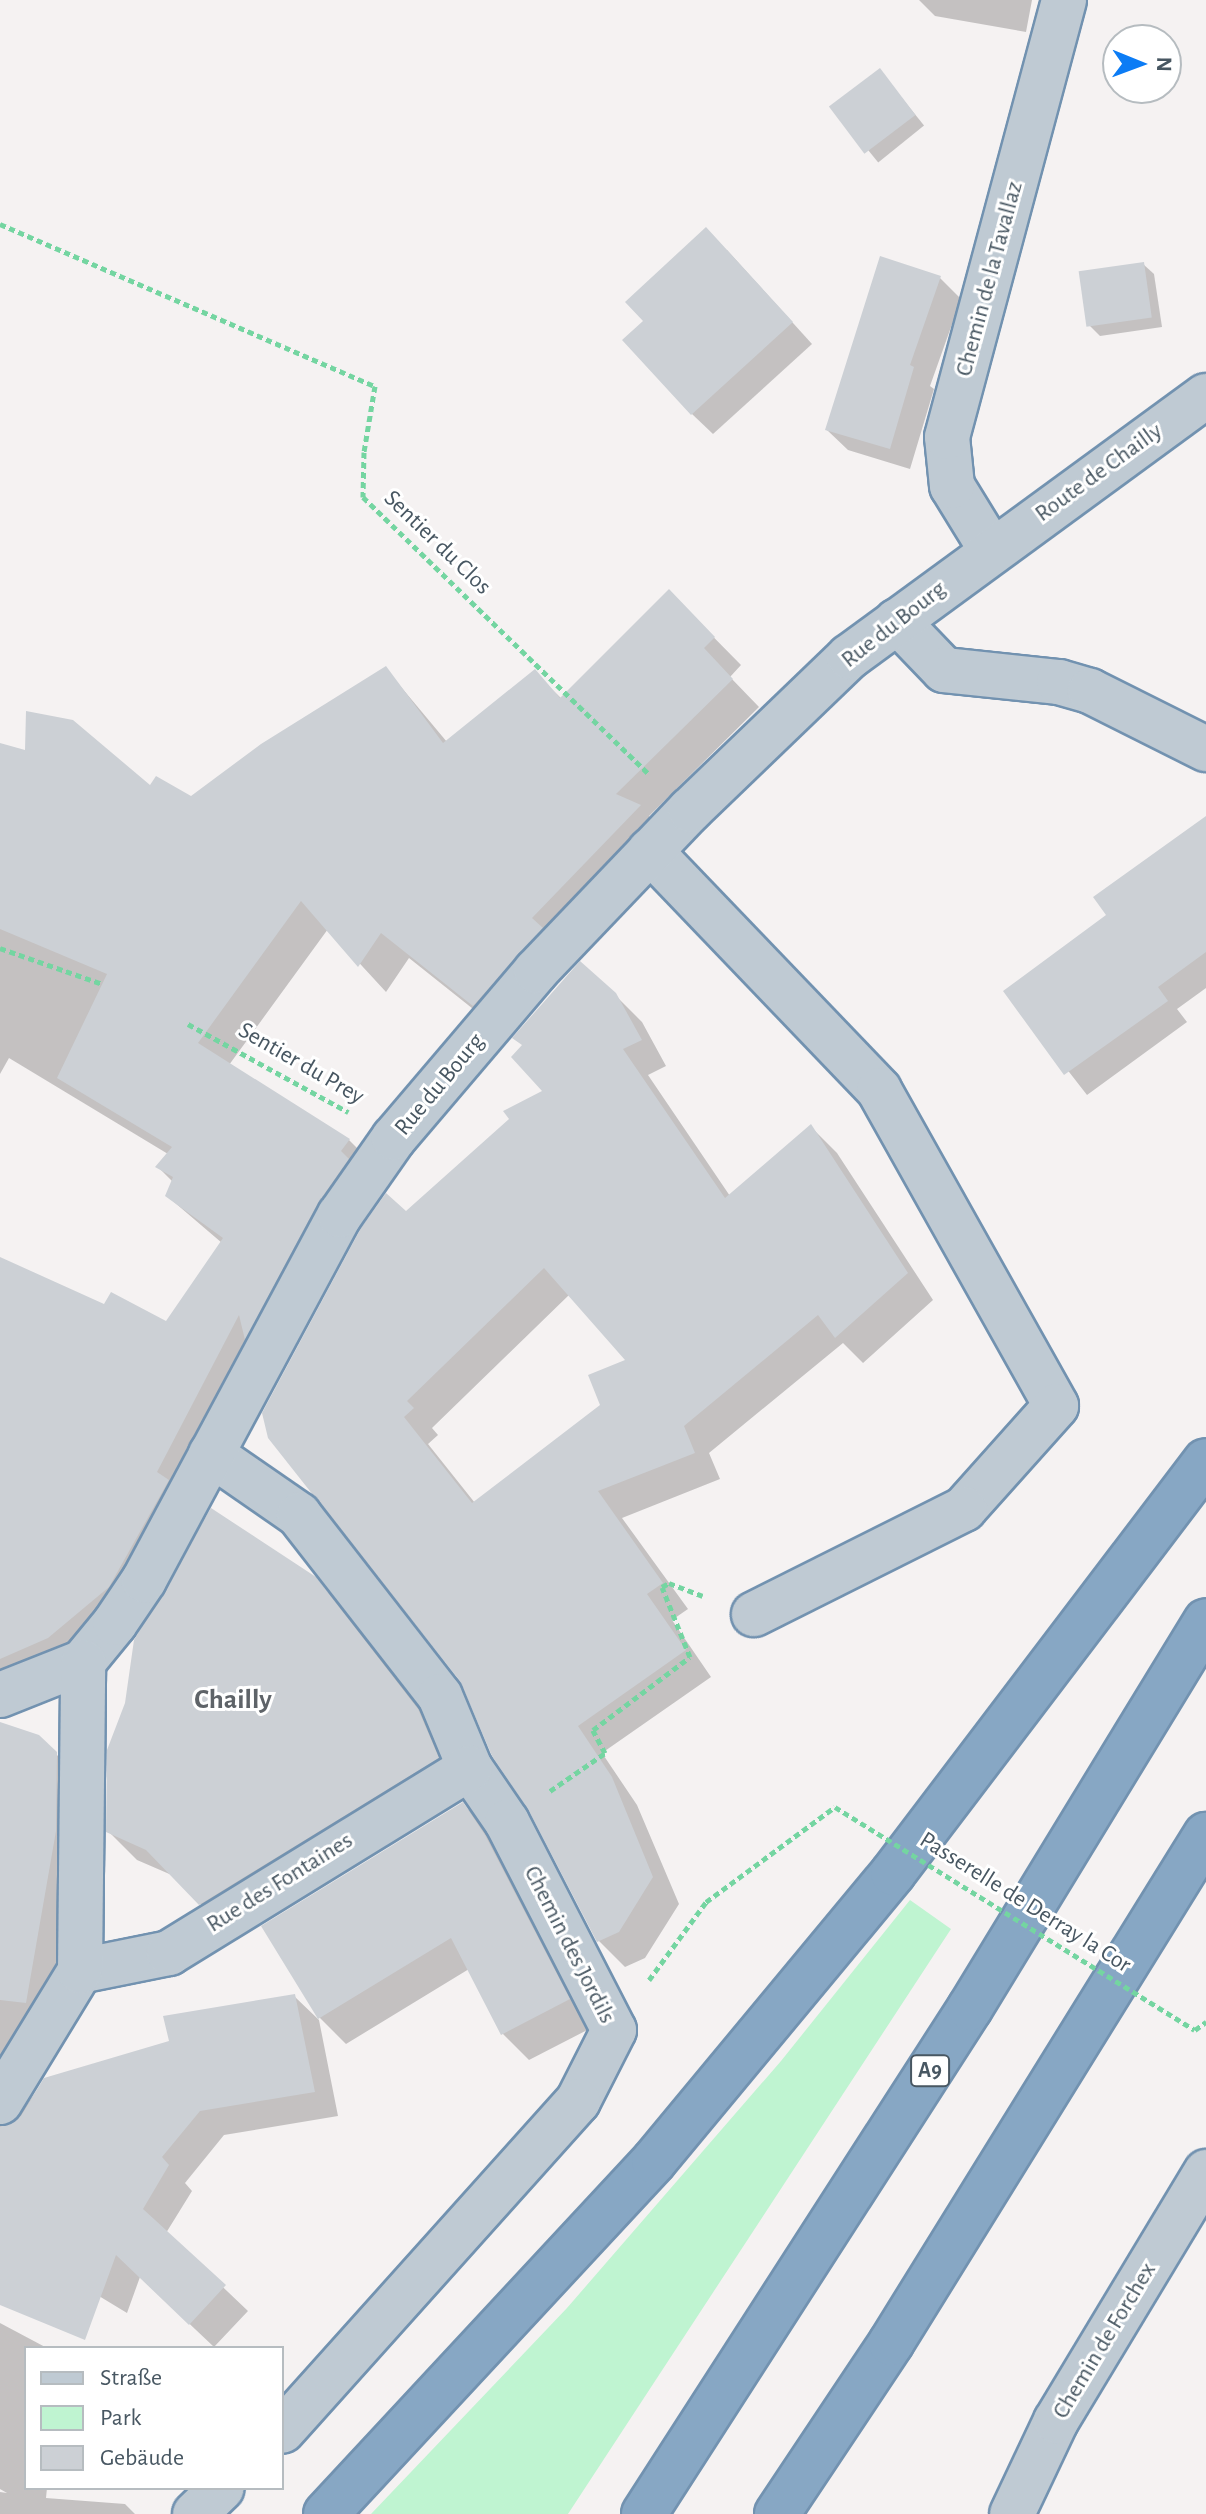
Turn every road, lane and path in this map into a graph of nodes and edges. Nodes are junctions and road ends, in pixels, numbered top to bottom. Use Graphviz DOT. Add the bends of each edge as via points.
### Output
graph roads {
  1 [pos="1064,0"];
  2 [pos="0,224"];
  3 [pos="1206,396"];
  4 [pos="992,551"];
  5 [pos="897,621"];
  6 [pos="1206,749"];
  7 [pos="690,810"];
  8 [pos="650,851"];
  9 [pos="0,948"];
  10 [pos="103,984"];
  11 [pos="188,1024"];
  12 [pos="394,1138"];
  13 [pos="211,1454"];
  14 [pos="1206,1461"];
  15 [pos="754,1614"];
  16 [pos="1206,1621"];
  17 [pos="83,1662"];
  18 [pos="0,1695"];
  19 [pos="470,1768"];
  20 [pos="507,1822"];
  21 [pos="1206,1835"];
  22 [pos="80,1971"];
  23 [pos="1206,2022"];
  24 [pos="614,2030"];
  25 [pos="0,2102"];
  26 [pos="1206,2172"];
  27 [pos="284,2429"];
  28 [pos="220,2490"];
  29 [pos="195,2514"];
  30 [pos="326,2514"];
  31 [pos="644,2514"];
  32 [pos="777,2514"];
  33 [pos="1012,2514"];
  1 -- 4 [label="street, Chemin de la Tavallaz" via="947,437 952,486"];
  2 -- 7 [label="path, Sentier du Clos" via="375,386 363,497 602,732"];
  3 -- 4 [label="street, Route de Chailly"];
  4 -- 5 [label="street, Rue du Bourg"];
  5 -- 6 [label="street" via="944,670 1059,682 1090,691"];
  5 -- 7 [label="street, Rue du Bourg" via="799,702"];
  7 -- 8 [label="street, Rue du Bourg"];
  8 -- 12 [label="street, Rue du Bourg" via="536,971"];
  8 -- 15 [label="street" via="879,1090 1056,1406 964,1509"];
  9 -- 10 [label="path"];
  11 -- 12 [label="path, Sentier du Prey"];
  12 -- 13 [label="street, Rue du Bourg" via="340,1215"];
  13 -- 17 [label="street, Rue du Bourg" via="144,1580"];
  13 -- 19 [label="street, Chemin des Jordils" via="299,1515 440,1696"];
  14 -- 30 [label="highway" via="893,1873 654,2161"];
  15 -- 20 [label="path" via="669,1583 662,1587 690,1657 593,1730 605,1753"];
  16 -- 31 [label="highway, A9" via="921,2087"];
  17 -- 18 [label="street"];
  17 -- 22 [label="street"];
  19 -- 20 [label="street, Chemin des Jordils"];
  19 -- 22 [label="street, Rue des Fontaines" via="169,1953"];
  20 -- 24 [label="street, Chemin des Jordils"];
  21 -- 32 [label="highway" via="891,2343"];
  22 -- 25 [label="street"];
  23 -- 24 [label="path, Passerelle de Derray la Cor, bridge" via="1195,2030 835,1807 722,1888 690,1919"];
  24 -- 27 [label="street, Chemin des Jordils" via="578,2101"];
  26 -- 33 [label="street, Chemin de Forchex" via="1056,2421"];
  28 -- 29 [label="street"];
}
